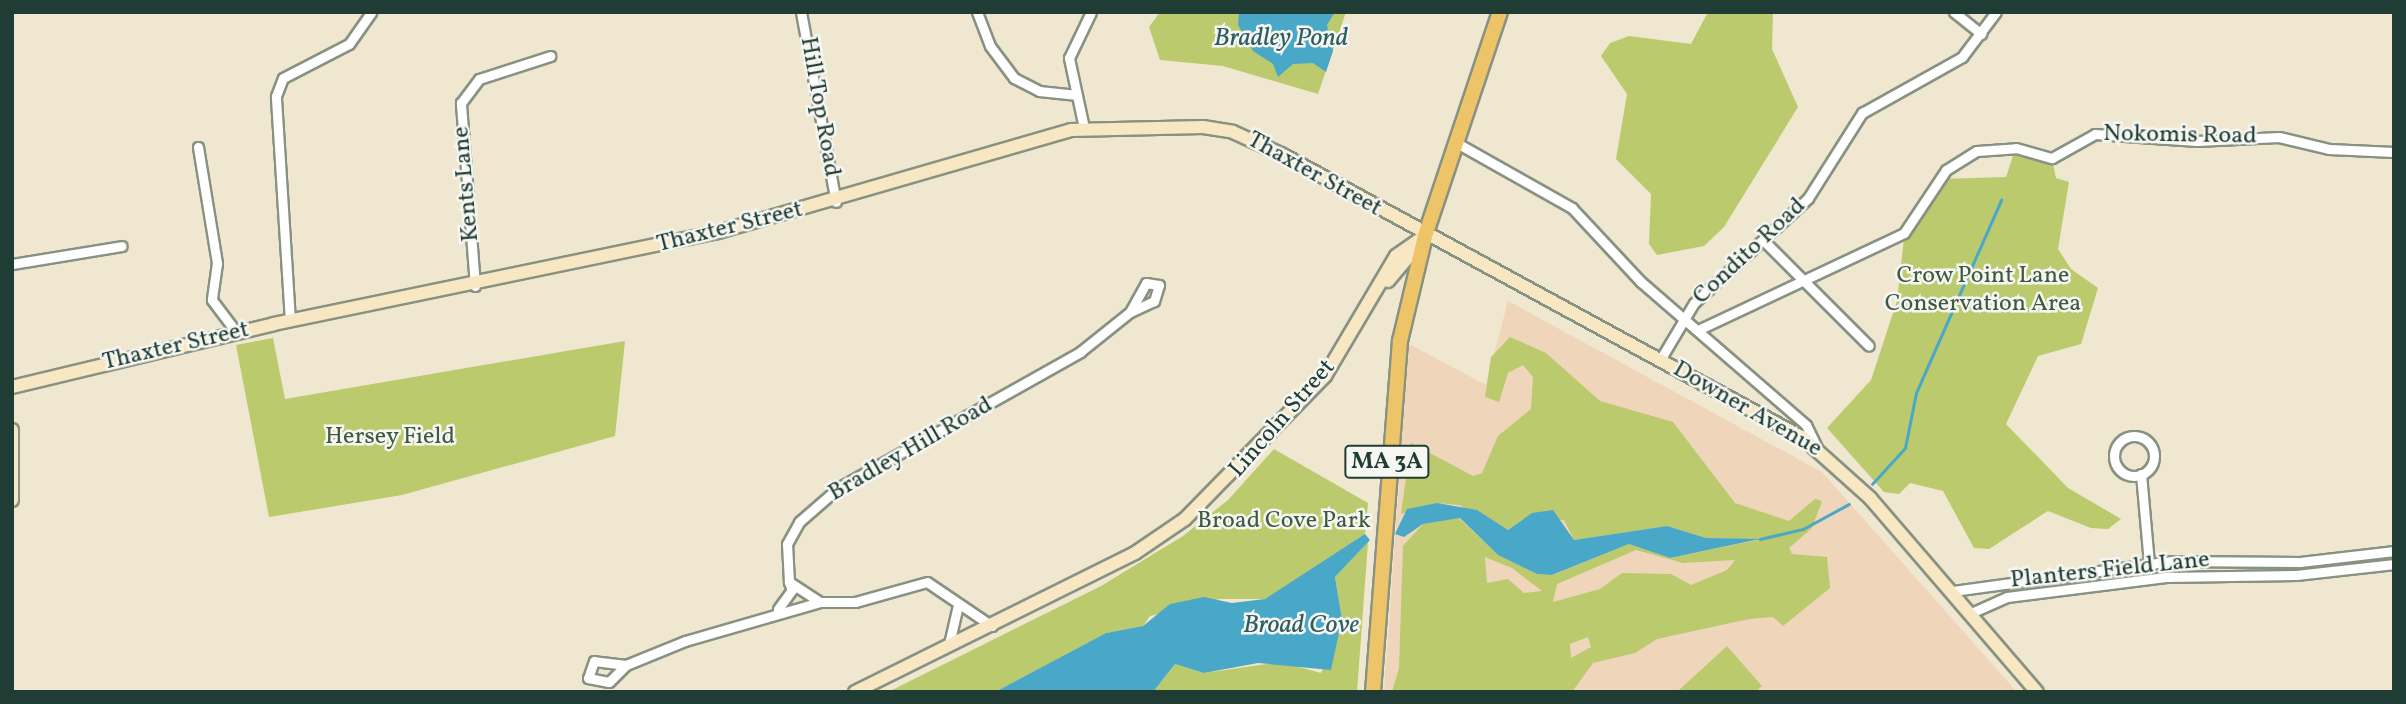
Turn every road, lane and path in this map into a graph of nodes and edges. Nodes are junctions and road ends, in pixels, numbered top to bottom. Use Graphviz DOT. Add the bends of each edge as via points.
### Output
graph roads {
  1 [pos="371,12"];
  2 [pos="801,12"];
  3 [pos="977,12"];
  4 [pos="1091,12"];
  5 [pos="1500,12"];
  6 [pos="1954,12"];
  7 [pos="1996,12"];
  8 [pos="1981,34"];
  9 [pos="550,56"];
  10 [pos="1075,95"];
  11 [pos="1084,128"];
  12 [pos="1455,142"];
  13 [pos="198,147"];
  14 [pos="2394,152"];
  15 [pos="836,202"];
  16 [pos="1425,236"];
  17 [pos="1764,241"];
  18 [pos="122,246"];
  19 [pos="12,264"];
  20 [pos="1797,278"];
  21 [pos="475,287"];
  22 [pos="1130,312"];
  23 [pos="1684,316"];
  24 [pos="290,321"];
  25 [pos="1700,329"];
  26 [pos="237,333"];
  27 [pos="1870,346"];
  28 [pos="1660,360"];
  29 [pos="12,387"];
  30 [pos="12,430"];
  31 [pos="1817,448"];
  32 [pos="2141,474"];
  33 [pos="12,500"];
  34 [pos="2394,551"];
  35 [pos="2149,564"];
  36 [pos="2394,564"];
  37 [pos="789,582"];
  38 [pos="1953,591"];
  39 [pos="820,602"];
  40 [pos="958,606"];
  41 [pos="775,611"];
  42 [pos="1971,613"];
  43 [pos="993,627"];
  44 [pos="946,651"];
  45 [pos="626,665"];
  46 [pos="855,692"];
  47 [pos="1373,692"];
  48 [pos="2037,692"];
  1 -- 24 [label="street" via="349,44 282,78 276,96"];
  2 -- 15 [label="street, Hill Top Road"];
  3 -- 10 [label="street" via="990,46 1014,78 1039,91"];
  4 -- 10 [label="street" via="1072,45"];
  5 -- 12 [label="main road, MA 3A"];
  6 -- 8 [label="street"];
  7 -- 8 [label="street, Condito Road"];
  8 -- 17 [label="street, Condito Road" via="1949,66 1882,96 1862,113 1808,198"];
  9 -- 21 [label="street, Kents Lane" via="479,79 461,103"];
  10 -- 11 [label="street"];
  11 -- 15 [label="street, Thaxter Street"];
  11 -- 16 [label="street, Thaxter Street" via="1233,132"];
  12 -- 16 [label="main road, MA 3A"];
  12 -- 23 [label="street" via="1562,201"];
  13 -- 26 [label="street" via="217,263 212,300"];
  14 -- 20 [label="street, Nokomis Road" via="2335,150 2280,137 2197,141 2095,134 2052,158 1987,148 1946,170 1904,233"];
  15 -- 21 [label="street, Thaxter Street"];
  16 -- 28 [label="street, Downer Avenue"];
  16 -- 43 [label="street, Lincoln Street" via="1396,256 1325,376 1204,504 1135,553"];
  16 -- 47 [label="main road, MA 3A" via="1394,381"];
  17 -- 20 [label="street"];
  17 -- 23 [label="street, Condito Road"];
  18 -- 19 [label="street"];
  20 -- 25 [label="street, Nokomis Road"];
  20 -- 27 [label="street"];
  21 -- 24 [label="street, Thaxter Street"];
  22 -- 37 [label="street, Bradley Hill Road" via="1054,368 838,488 793,531 784,555"];
  23 -- 25 [label="street"];
  23 -- 28 [label="street, Condito Road"];
  24 -- 26 [label="street, Thaxter Street"];
  25 -- 31 [label="street" via="1806,425"];
  26 -- 29 [label="street, Thaxter Street"];
  28 -- 31 [label="street, Downer Avenue"];
  30 -- 33 [label="street"];
  31 -- 38 [label="street, Downer Avenue"];
  32 -- 32 [label="street" via="2117,466 2116,446 2126,437 2139,436 2151,447 2151,466"];
  32 -- 35 [label="street"];
  34 -- 35 [label="street, Planters Field Lane" via="2300,562"];
  35 -- 38 [label="street, Planters Field Lane"];
  36 -- 42 [label="street, Planters Field Lane" via="2296,575 2165,578 2007,597"];
  37 -- 39 [label="street"];
  37 -- 41 [label="street" via="788,599"];
  38 -- 42 [label="street, Downer Avenue"];
  39 -- 40 [label="street" via="856,602 927,582"];
  39 -- 41 [label="street"];
  40 -- 43 [label="street"];
  40 -- 44 [label="street"];
  41 -- 45 [label="street"];
  42 -- 48 [label="street, Downer Avenue"];
  43 -- 44 [label="street, Lincoln Street"];
  44 -- 46 [label="street, Lincoln Street"];
}
